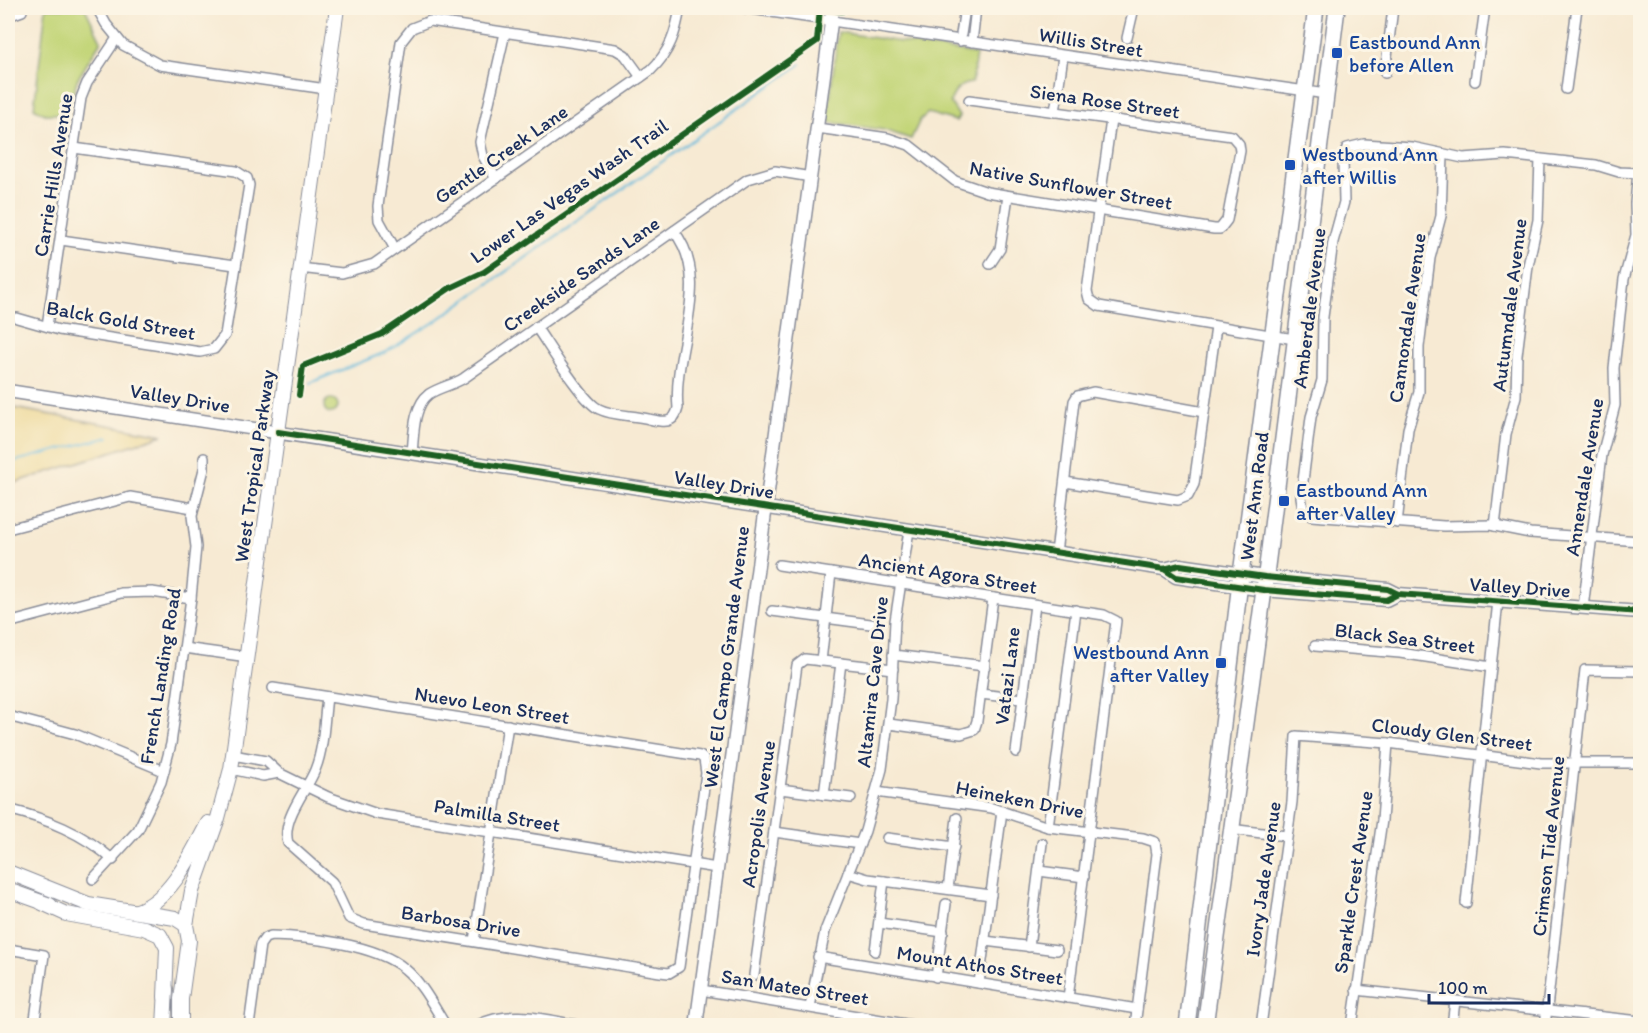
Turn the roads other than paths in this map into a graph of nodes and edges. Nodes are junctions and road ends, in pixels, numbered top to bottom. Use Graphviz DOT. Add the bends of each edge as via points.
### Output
graph roads {
  1 [pos="97,8"];
  2 [pos="337,8"];
  3 [pos="681,8"];
  4 [pos="744,8"];
  5 [pos="833,8"];
  6 [pos="965,8"];
  7 [pos="976,8"];
  8 [pos="1131,8"];
  9 [pos="1316,8"];
  10 [pos="1337,8"];
  11 [pos="1393,8"];
  12 [pos="1485,8"];
  13 [pos="1576,8"];
  14 [pos="22,11"];
  15 [pos="8,16"];
  16 [pos="831,21"];
  17 [pos="505,33"];
  18 [pos="117,38"];
  19 [pos="1127,38"];
  20 [pos="960,41"];
  21 [pos="972,42"];
  22 [pos="1063,56"];
  23 [pos="1385,73"];
  24 [pos="641,77"];
  25 [pos="1475,81"];
  26 [pos="326,89"];
  27 [pos="1566,89"];
  28 [pos="1305,92"];
  29 [pos="1326,94"];
  30 [pos="969,100"];
  31 [pos="1055,112"];
  32 [pos="1111,120"];
  33 [pos="817,128"];
  34 [pos="74,148"];
  35 [pos="1443,155"];
  36 [pos="1540,159"];
  37 [pos="1639,173"];
  38 [pos="811,177"];
  39 [pos="496,179"];
  40 [pos="1008,196"];
  41 [pos="1099,209"];
  42 [pos="1224,226"];
  43 [pos="674,231"];
  44 [pos="61,240"];
  45 [pos="395,249"];
  46 [pos="990,264"];
  47 [pos="235,265"];
  48 [pos="300,268"];
  49 [pos="17,318"];
  50 [pos="47,326"];
  51 [pos="536,327"];
  52 [pos="1216,327"];
  53 [pos="1273,337"];
  54 [pos="1294,339"];
  55 [pos="8,391"];
  56 [pos="1204,412"];
  57 [pos="278,432"];
  58 [pos="412,453"];
  59 [pos="204,458"];
  60 [pos="1065,482"];
  61 [pos="765,507"];
  62 [pos="193,508"];
  63 [pos="1397,523"];
  64 [pos="1495,526"];
  65 [pos="8,529"];
  66 [pos="909,530"];
  67 [pos="1593,537"];
  68 [pos="1641,541"];
  69 [pos="1056,553"];
  70 [pos="779,565"];
  71 [pos="831,573"];
  72 [pos="1240,580"];
  73 [pos="900,583"];
  74 [pos="1264,584"];
  75 [pos="191,598"];
  76 [pos="993,598"];
  77 [pos="1498,601"];
  78 [pos="1035,605"];
  79 [pos="1584,608"];
  80 [pos="1076,610"];
  81 [pos="772,611"];
  82 [pos="1641,612"];
  83 [pos="826,618"];
  84 [pos="8,623"];
  85 [pos="878,625"];
  86 [pos="1315,646"];
  87 [pos="184,648"];
  88 [pos="893,655"];
  89 [pos="248,657"];
  90 [pos="821,660"];
  91 [pos="841,663"];
  92 [pos="985,666"];
  93 [pos="1491,667"];
  94 [pos="892,669"];
  95 [pos="1641,671"];
  96 [pos="273,688"];
  97 [pos="981,694"];
  98 [pos="327,697"];
  99 [pos="1023,699"];
  100 [pos="8,716"];
  101 [pos="889,724"];
  102 [pos="508,725"];
  103 [pos="1296,736"];
  104 [pos="1388,743"];
  105 [pos="1016,752"];
  106 [pos="1481,757"];
  107 [pos="260,760"];
  108 [pos="232,762"];
  109 [pos="1575,762"];
  110 [pos="1641,763"];
  111 [pos="164,771"];
  112 [pos="279,773"];
  113 [pos="1219,774"];
  114 [pos="257,775"];
  115 [pos="308,786"];
  116 [pos="228,787"];
  117 [pos="780,789"];
  118 [pos="876,792"];
  119 [pos="824,795"];
  120 [pos="851,798"];
  121 [pos="8,809"];
  122 [pos="1002,811"];
  123 [pos="957,818"];
  124 [pos="1048,826"];
  125 [pos="1230,829"];
  126 [pos="491,832"];
  127 [pos="774,832"];
  128 [pos="1089,832"];
  129 [pos="1286,836"];
  130 [pos="887,838"];
  131 [pos="1042,843"];
  132 [pos="860,844"];
  133 [pos="954,847"];
  134 [pos="113,860"];
  135 [pos="694,865"];
  136 [pos="717,868"];
  137 [pos="1206,868"];
  138 [pos="1039,871"];
  139 [pos="8,872"];
  140 [pos="848,873"];
  141 [pos="1084,877"];
  142 [pos="93,879"];
  143 [pos="884,881"];
  144 [pos="948,889"];
  145 [pos="8,890"];
  146 [pos="991,895"];
  147 [pos="42,903"];
  148 [pos="1466,903"];
  149 [pos="946,904"];
  150 [pos="133,912"];
  151 [pos="879,924"];
  152 [pos="186,925"];
  153 [pos="943,932"];
  154 [pos="474,941"];
  155 [pos="984,941"];
  156 [pos="1029,947"];
  157 [pos="8,949"];
  158 [pos="1057,950"];
  159 [pos="875,951"];
  160 [pos="818,957"];
  161 [pos="754,975"];
  162 [pos="936,976"];
  163 [pos="979,983"];
  164 [pos="701,990"];
  165 [pos="1356,990"];
  166 [pos="165,997"];
  167 [pos="1068,998"];
  168 [pos="1455,1001"];
  169 [pos="810,1007"];
  170 [pos="1137,1009"];
  171 [pos="1547,1011"];
  172 [pos="1640,1021"];
  173 [pos="8,1025"];
  174 [pos="12,1026"];
  175 [pos="34,1026"];
  176 [pos="164,1026"];
  177 [pos="181,1026"];
  178 [pos="249,1026"];
  179 [pos="446,1026"];
  180 [pos="476,1026"];
  181 [pos="582,1026"];
  182 [pos="696,1026"];
  183 [pos="918,1026"];
  184 [pos="1135,1026"];
  185 [pos="1187,1026"];
  186 [pos="1205,1026"];
  187 [pos="1261,1026"];
  188 [pos="1352,1026"];
  189 [pos="1452,1026"];
  190 [pos="1545,1026"];
  1 -- 18 [label="street"];
  2 -- 26 [label="main road, West Tropical Parkway"];
  3 -- 24 [label="street, Gentle Creek Lane" via="668,50"];
  4 -- 16 [label="street, Willis Street"];
  5 -- 16 [label="street, West El Campo Grande Avenue"];
  6 -- 20 [label="street"];
  7 -- 21 [label="street"];
  8 -- 19 [label="street"];
  9 -- 28 [label="main road, West Ann Road"];
  10 -- 29 [label="main road, West Ann Road"];
  11 -- 23 [label="street"];
  12 -- 25 [label="street"];
  13 -- 27 [label="street"];
  14 -- 15 [label="street"];
  16 -- 20 [label="street, Willis Street"];
  16 -- 33 [label="street, West El Campo Grande Avenue"];
  17 -- 24 [label="street" via="615,50 625,55"];
  17 -- 39 [label="street" via="480,142 485,163"];
  17 -- 45 [label="street" via="430,21 412,28 401,42 378,206 380,220"];
  18 -- 26 [label="street" via="160,65"];
  18 -- 34 [label="street, Carrie Hills Avenue" via="84,90"];
  20 -- 21 [label="street, Willis Street"];
  21 -- 22 [label="street, Willis Street"];
  22 -- 28 [label="street, Willis Street"];
  22 -- 31 [label="street"];
  24 -- 39 [label="street, Gentle Creek Lane"];
  26 -- 48 [label="main road, West Tropical Parkway"];
  28 -- 29 [label="street, Willis Street"];
  28 -- 53 [label="main road, West Ann Road"];
  29 -- 54 [label="main road, West Ann Road"];
  30 -- 31 [label="street, Siena Rose Street"];
  31 -- 32 [label="street, Siena Rose Street"];
  32 -- 41 [label="street"];
  32 -- 42 [label="street, Siena Rose Street" via="1226,134 1235,140 1240,151 1230,213"];
  33 -- 38 [label="street, West El Campo Grande Avenue"];
  33 -- 40 [label="street, Native Sunflower Street" via="899,141 954,181"];
  34 -- 44 [label="street, Carrie Hills Avenue"];
  34 -- 47 [label="street" via="236,171 247,178"];
  35 -- 36 [label="street"];
  35 -- 63 [label="street, Cannondale Avenue" via="1441,216 1430,258 1419,347 1420,381 1408,429"];
  35 -- 63 [label="street, Amberdale Avenue" via="1412,147 1364,144 1347,148 1343,160 1344,202 1333,242 1323,318 1322,380 1311,417 1301,496 1303,508 1311,516"];
  36 -- 37 [label="street"];
  36 -- 64 [label="street, Autumndale Avenue" via="1539,220 1527,266 1516,355 1516,396 1506,434"];
  37 -- 67 [label="street, Annendale Avenue" via="1636,234 1624,279 1614,368 1615,405 1602,455"];
  38 -- 43 [label="street, Creekside Sands Lane" via="775,171 756,174"];
  38 -- 61 [label="street, West El Campo Grande Avenue"];
  39 -- 45 [label="street, Gentle Creek Lane"];
  40 -- 41 [label="street, Native Sunflower Street"];
  40 -- 46 [label="street" via="1000,249"];
  41 -- 42 [label="street, Native Sunflower Street" via="1214,230"];
  41 -- 52 [label="street" via="1089,299 1099,306"];
  43 -- 51 [label="street, Creekside Sands Lane"];
  43 -- 51 [label="street" via="687,251 692,282 678,408 670,421 609,412 591,404"];
  44 -- 47 [label="street"];
  44 -- 50 [label="street, Carrie Hills Avenue"];
  45 -- 48 [label="street, Gentle Creek Lane" via="374,264 352,272"];
  47 -- 50 [label="street, Balck Gold Street" via="225,335 219,346 208,351"];
  48 -- 57 [label="main road, West Tropical Parkway"];
  49 -- 50 [label="street, Balck Gold Street"];
  51 -- 58 [label="street, Creekside Sands Lane" via="464,378 426,398 417,414"];
  52 -- 53 [label="street"];
  52 -- 56 [label="street"];
  53 -- 54 [label="street"];
  53 -- 72 [label="main road, West Ann Road"];
  54 -- 74 [label="main road, West Ann Road"];
  55 -- 57 [label="street, Valley Drive"];
  56 -- 60 [label="street" via="1194,484 1188,496 1178,500"];
  56 -- 60 [label="street" via="1081,393 1074,401"];
  57 -- 58 [label="street, Valley Drive"];
  57 -- 89 [label="main road, West Tropical Parkway"];
  58 -- 61 [label="street, Valley Drive"];
  59 -- 62 [label="street, French Landing Road"];
  60 -- 69 [label="street"];
  61 -- 66 [label="street, Valley Drive"];
  61 -- 136 [label="street, West El Campo Grande Avenue"];
  62 -- 65 [label="street" via="130,497"];
  62 -- 75 [label="street, French Landing Road" via="196,547"];
  63 -- 64 [label="street"];
  64 -- 67 [label="street" via="1530,533"];
  66 -- 69 [label="street, Valley Drive"];
  66 -- 73 [label="street, Altamira Cave Drive"];
  67 -- 68 [label="street"];
  67 -- 79 [label="street, Annendale Avenue"];
  69 -- 72 [label="street, Valley Drive" via="1164,569 1180,565"];
  70 -- 71 [label="street, Ancient Agora Street"];
  71 -- 73 [label="street, Ancient Agora Street"];
  71 -- 83 [label="street"];
  72 -- 74 [label="street, Valley Drive"];
  72 -- 113 [label="main road, West Ann Road"];
  73 -- 76 [label="street, Ancient Agora Street"];
  73 -- 88 [label="street, Altamira Cave Drive"];
  74 -- 77 [label="street, Valley Drive" via="1386,600 1398,594"];
  74 -- 125 [label="main road, West Ann Road"];
  75 -- 84 [label="street" via="152,592 121,593"];
  75 -- 87 [label="street, French Landing Road"];
  76 -- 78 [label="street, Ancient Agora Street"];
  76 -- 92 [label="street"];
  77 -- 79 [label="street, Valley Drive"];
  77 -- 93 [label="street"];
  78 -- 80 [label="street, Ancient Agora Street"];
  78 -- 99 [label="street, Vatazi Lane"];
  79 -- 82 [label="street, Valley Drive"];
  80 -- 124 [label="street"];
  80 -- 128 [label="street, Ancient Agora Street" via="1111,617 1116,626"];
  81 -- 83 [label="street"];
  83 -- 85 [label="street"];
  83 -- 90 [label="street"];
  86 -- 93 [label="street, Black Sea Street" via="1400,653"];
  87 -- 89 [label="street"];
  87 -- 111 [label="street, French Landing Road"];
  88 -- 92 [label="street"];
  88 -- 94 [label="street, Altamira Cave Drive"];
  89 -- 108 [label="main road, West Tropical Parkway"];
  90 -- 91 [label="street"];
  90 -- 117 [label="street, Acropolis Avenue" via="802,660 795,674"];
  91 -- 94 [label="street"];
  91 -- 119 [label="street"];
  92 -- 97 [label="street"];
  93 -- 106 [label="street"];
  94 -- 101 [label="street, Altamira Cave Drive"];
  95 -- 109 [label="street, Crimson Tide Avenue" via="1585,670"];
  96 -- 98 [label="street, Nuevo Leon Street"];
  97 -- 99 [label="street"];
  97 -- 101 [label="street" via="974,730 961,734"];
  98 -- 102 [label="street, Nuevo Leon Street"];
  98 -- 115 [label="street" via="318,761"];
  99 -- 105 [label="street, Vatazi Lane"];
  100 -- 111 [label="street" via="75,734"];
  101 -- 118 [label="street, Altamira Cave Drive"];
  102 -- 126 [label="street"];
  102 -- 135 [label="street, Nuevo Leon Street" via="704,759 706,773"];
  103 -- 104 [label="street, Cloudy Glen Street"];
  103 -- 129 [label="street, Ivory Jade Avenue"];
  104 -- 106 [label="street, Cloudy Glen Street"];
  104 -- 165 [label="street, Sparkle Crest Avenue" via="1382,820"];
  106 -- 109 [label="street, Cloudy Glen Street"];
  106 -- 148 [label="street"];
  107 -- 108 [label="street, Palmilla Street"];
  107 -- 112 [label="street, Palmilla Street"];
  107 -- 114 [label="street"];
  108 -- 114 [label="street, Palmilla Street"];
  108 -- 116 [label="main road, West Tropical Parkway"];
  109 -- 110 [label="street, Cloudy Glen Street"];
  109 -- 171 [label="street, Crimson Tide Avenue"];
  111 -- 134 [label="street, French Landing Road" via="148,814"];
  112 -- 114 [label="street, Palmilla Street"];
  112 -- 115 [label="street, Palmilla Street"];
  113 -- 125 [label="main road" via="1227,778 1223,821"];
  113 -- 137 [label="main road, West Ann Road"];
  115 -- 126 [label="street, Palmilla Street" via="361,810"];
  115 -- 154 [label="street, Barbosa Drive" via="286,828 288,843 332,882 349,918 354,922"];
  116 -- 150 [label="main road" via="170,885 153,904"];
  116 -- 152 [label="main road, West Tropical Parkway" via="195,874"];
  117 -- 119 [label="street"];
  117 -- 127 [label="street, Acropolis Avenue"];
  118 -- 122 [label="street, Heineken Drive"];
  118 -- 132 [label="street, Altamira Cave Drive"];
  119 -- 120 [label="street"];
  121 -- 134 [label="street" via="79,834"];
  122 -- 124 [label="street, Heineken Drive"];
  122 -- 146 [label="street"];
  123 -- 133 [label="street"];
  124 -- 128 [label="street, Heineken Drive"];
  125 -- 129 [label="street"];
  125 -- 137 [label="main road"];
  125 -- 186 [label="main road, West Ann Road"];
  126 -- 135 [label="street, Palmilla Street"];
  126 -- 154 [label="street"];
  127 -- 132 [label="street"];
  127 -- 161 [label="street, Acropolis Avenue"];
  128 -- 141 [label="street"];
  128 -- 170 [label="street, Heineken Drive" via="1155,842 1157,854"];
  129 -- 187 [label="street, Ivory Jade Avenue"];
  130 -- 133 [label="street"];
  131 -- 138 [label="street"];
  132 -- 140 [label="street, Altamira Cave Drive"];
  133 -- 144 [label="street"];
  134 -- 142 [label="street, French Landing Road"];
  135 -- 136 [label="street, Palmilla Street"];
  135 -- 154 [label="street, Barbosa Drive" via="679,967 669,973"];
  136 -- 164 [label="street, West El Campo Grande Avenue"];
  137 -- 185 [label="main road, West Ann Road"];
  138 -- 141 [label="street"];
  138 -- 156 [label="street"];
  139 -- 150 [label="main road" via="88,904"];
  140 -- 143 [label="street"];
  140 -- 160 [label="street, Altamira Cave Drive"];
  141 -- 167 [label="street"];
  143 -- 144 [label="street"];
  143 -- 151 [label="street"];
  144 -- 146 [label="street"];
  145 -- 147 [label="main road"];
  146 -- 155 [label="street"];
  147 -- 152 [label="main road"];
  147 -- 166 [label="main road" via="66,914 144,928 160,935 166,948"];
  149 -- 153 [label="street"];
  150 -- 152 [label="main road" via="175,918"];
  151 -- 153 [label="street"];
  151 -- 159 [label="street"];
  152 -- 166 [label="main road, West Tropical Parkway" via="173,944"];
  152 -- 177 [label="main road, West Tropical Parkway" via="189,942"];
  153 -- 162 [label="street"];
  155 -- 156 [label="street"];
  155 -- 163 [label="street"];
  156 -- 158 [label="street"];
  157 -- 175 [label="street" via="44,955"];
  160 -- 162 [label="street, Mount Athos Street"];
  160 -- 169 [label="street, Altamira Cave Drive"];
  162 -- 163 [label="street, Mount Athos Street"];
  163 -- 167 [label="street, Mount Athos Street"];
  164 -- 169 [label="street, San Mateo Street"];
  164 -- 182 [label="street, West El Campo Grande Avenue"];
  165 -- 168 [label="street"];
  165 -- 188 [label="street, Sparkle Crest Avenue"];
  166 -- 176 [label="main road, West Tropical Parkway"];
  167 -- 170 [label="street, Mount Athos Street"];
  168 -- 171 [label="street"];
  168 -- 189 [label="street"];
  169 -- 183 [label="street, San Mateo Street"];
  170 -- 184 [label="street"];
  171 -- 172 [label="street"];
  171 -- 190 [label="street, Crimson Tide Avenue"];
  173 -- 174 [label="street"];
  178 -- 179 [label="street" via="258,955 265,938 294,938 383,955 415,979"];
  180 -- 181 [label="street" via="493,1018 515,1016"];
}
